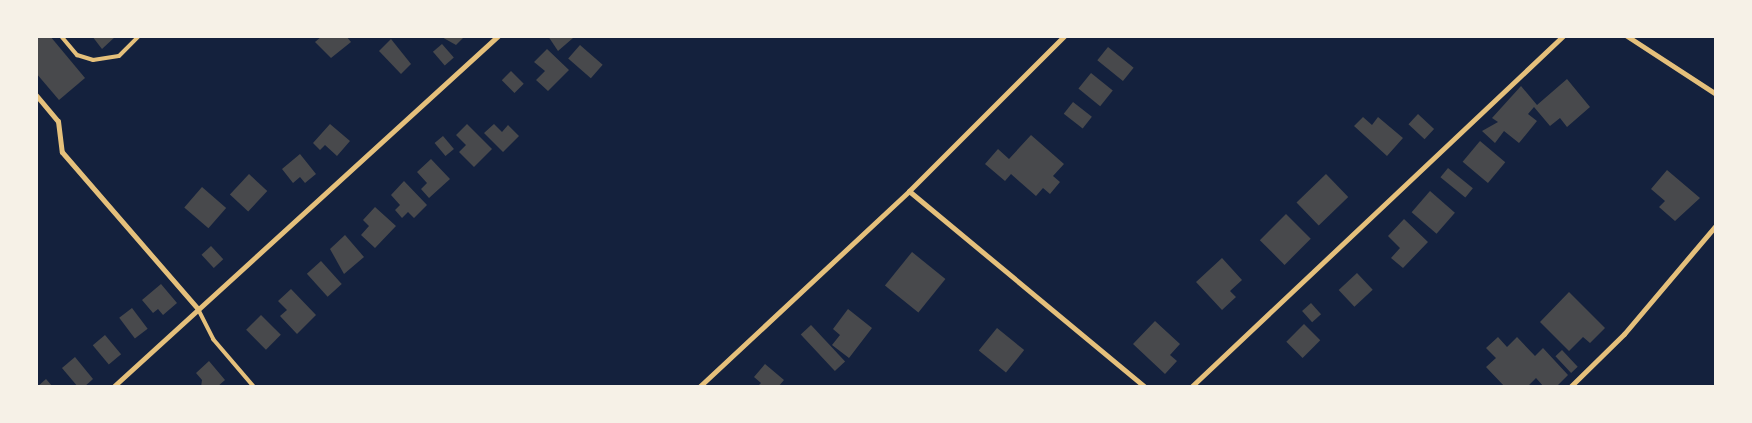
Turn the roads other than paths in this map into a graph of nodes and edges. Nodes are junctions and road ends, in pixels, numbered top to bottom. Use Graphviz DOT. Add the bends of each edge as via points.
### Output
graph roads {
  1 [pos="61,36"];
  2 [pos="139,36"];
  3 [pos="498,36"];
  4 [pos="1064,36"];
  5 [pos="1563,36"];
  6 [pos="1627,36"];
  7 [pos="1716,94"];
  8 [pos="36,95"];
  9 [pos="909,191"];
  10 [pos="1716,225"];
  11 [pos="198,309"];
  12 [pos="113,387"];
  13 [pos="254,387"];
  14 [pos="699,387"];
  15 [pos="1145,387"];
  16 [pos="1192,387"];
  17 [pos="1570,387"];
  1 -- 2 [label="lane" via="77,55 93,60 119,56"];
  3 -- 11 [label="street"];
  4 -- 9 [label="street"];
  5 -- 16 [label="street"];
  6 -- 7 [label="street"];
  8 -- 11 [label="street" via="58,122 62,152"];
  9 -- 14 [label="street"];
  9 -- 15 [label="street"];
  10 -- 17 [label="street" via="1624,334"];
  11 -- 12 [label="street"];
  11 -- 13 [label="lane" via="213,339"];
}
